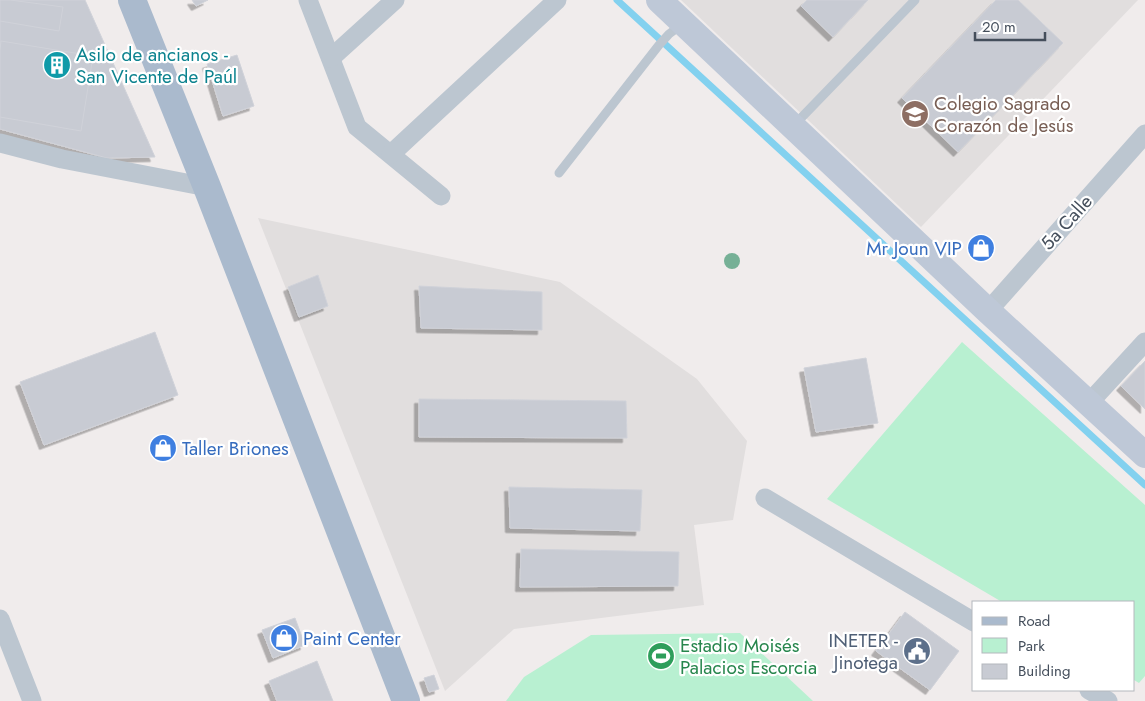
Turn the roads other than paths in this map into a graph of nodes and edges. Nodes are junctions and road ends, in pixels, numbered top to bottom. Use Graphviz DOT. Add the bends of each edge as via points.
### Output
graph roads {
  1 [pos="132,0"];
  2 [pos="308,0"];
  3 [pos="395,0"];
  4 [pos="558,0"];
  5 [pos="659,0"];
  6 [pos="915,0"];
  7 [pos="683,23"];
  8 [pos="331,58"];
  9 [pos="792,125"];
  10 [pos="1145,134"];
  11 [pos="0,143"];
  12 [pos="391,154"];
  13 [pos="559,173"];
  14 [pos="207,187"];
  15 [pos="441,196"];
  16 [pos="988,311"];
  17 [pos="1145,342"];
  18 [pos="1088,404"];
  19 [pos="1145,455"];
  20 [pos="765,498"];
  21 [pos="0,619"];
  22 [pos="972,621"];
  23 [pos="1091,691"];
  24 [pos="32,701"];
  25 [pos="406,701"];
  26 [pos="1108,701"];
  1 -- 14 [label="main road"];
  2 -- 8 [label="street"];
  3 -- 8 [label="street"];
  4 -- 12 [label="street"];
  5 -- 7 [label="main road"];
  6 -- 9 [label="lane"];
  7 -- 9 [label="main road"];
  7 -- 13 [label="lane" via="659,45"];
  8 -- 12 [label="street" via="357,127"];
  9 -- 16 [label="main road"];
  10 -- 16 [label="street, 5a Calle"];
  11 -- 14 [label="street" via="62,159"];
  12 -- 15 [label="street"];
  14 -- 25 [label="main road"];
  16 -- 18 [label="main road"];
  17 -- 18 [label="street"];
  18 -- 19 [label="main road"];
  20 -- 22 [label="street"];
  21 -- 24 [label="street"];
  23 -- 26 [label="street"];
}
